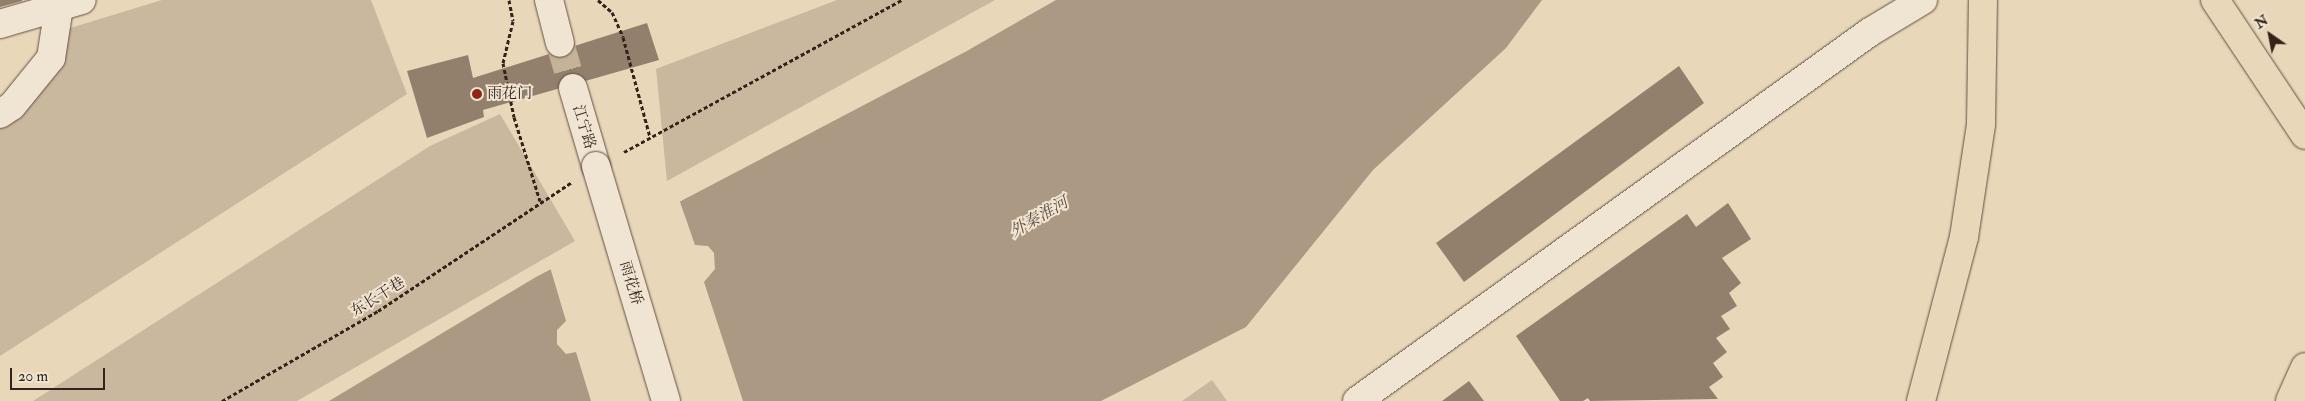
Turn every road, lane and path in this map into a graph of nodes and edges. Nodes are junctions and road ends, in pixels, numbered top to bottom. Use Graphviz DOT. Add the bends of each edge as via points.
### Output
graph roads {
  1 [pos="509,0"];
  2 [pos="549,0"];
  3 [pos="598,0"];
  4 [pos="902,0"];
  5 [pos="1923,0"];
  6 [pos="1983,0"];
  7 [pos="2215,0"];
  8 [pos="70,3"];
  9 [pos="0,24"];
  10 [pos="560,43"];
  11 [pos="573,88"];
  12 [pos="0,114"];
  13 [pos="2305,135"];
  14 [pos="650,137"];
  15 [pos="606,161"];
  16 [pos="573,182"];
  17 [pos="540,202"];
  18 [pos="2305,367"];
  19 [pos="222,401"];
  20 [pos="666,401"];
  21 [pos="1357,401"];
  22 [pos="1921,401"];
  23 [pos="2290,401"];
  1 -- 17 [label="path" via="513,21 503,63 514,117"];
  2 -- 10 [label="street"];
  3 -- 14 [label="path" via="612,12 623,36"];
  4 -- 14 [label="path"];
  5 -- 21 [label="street" via="1862,38"];
  6 -- 22 [label="main road" via="1981,124 1964,237"];
  7 -- 13 [label="main road"];
  8 -- 9 [label="street"];
  8 -- 12 [label="street" via="51,58 12,106"];
  11 -- 15 [label="street, 江宁路"];
  14 -- 15 [label="path"];
  15 -- 20 [label="street, 雨花桥, bridge"];
  16 -- 17 [label="path, 东长干巷"];
  17 -- 19 [label="path, 东长干巷" via="378,311"];
  18 -- 23 [label="main road"];
}
